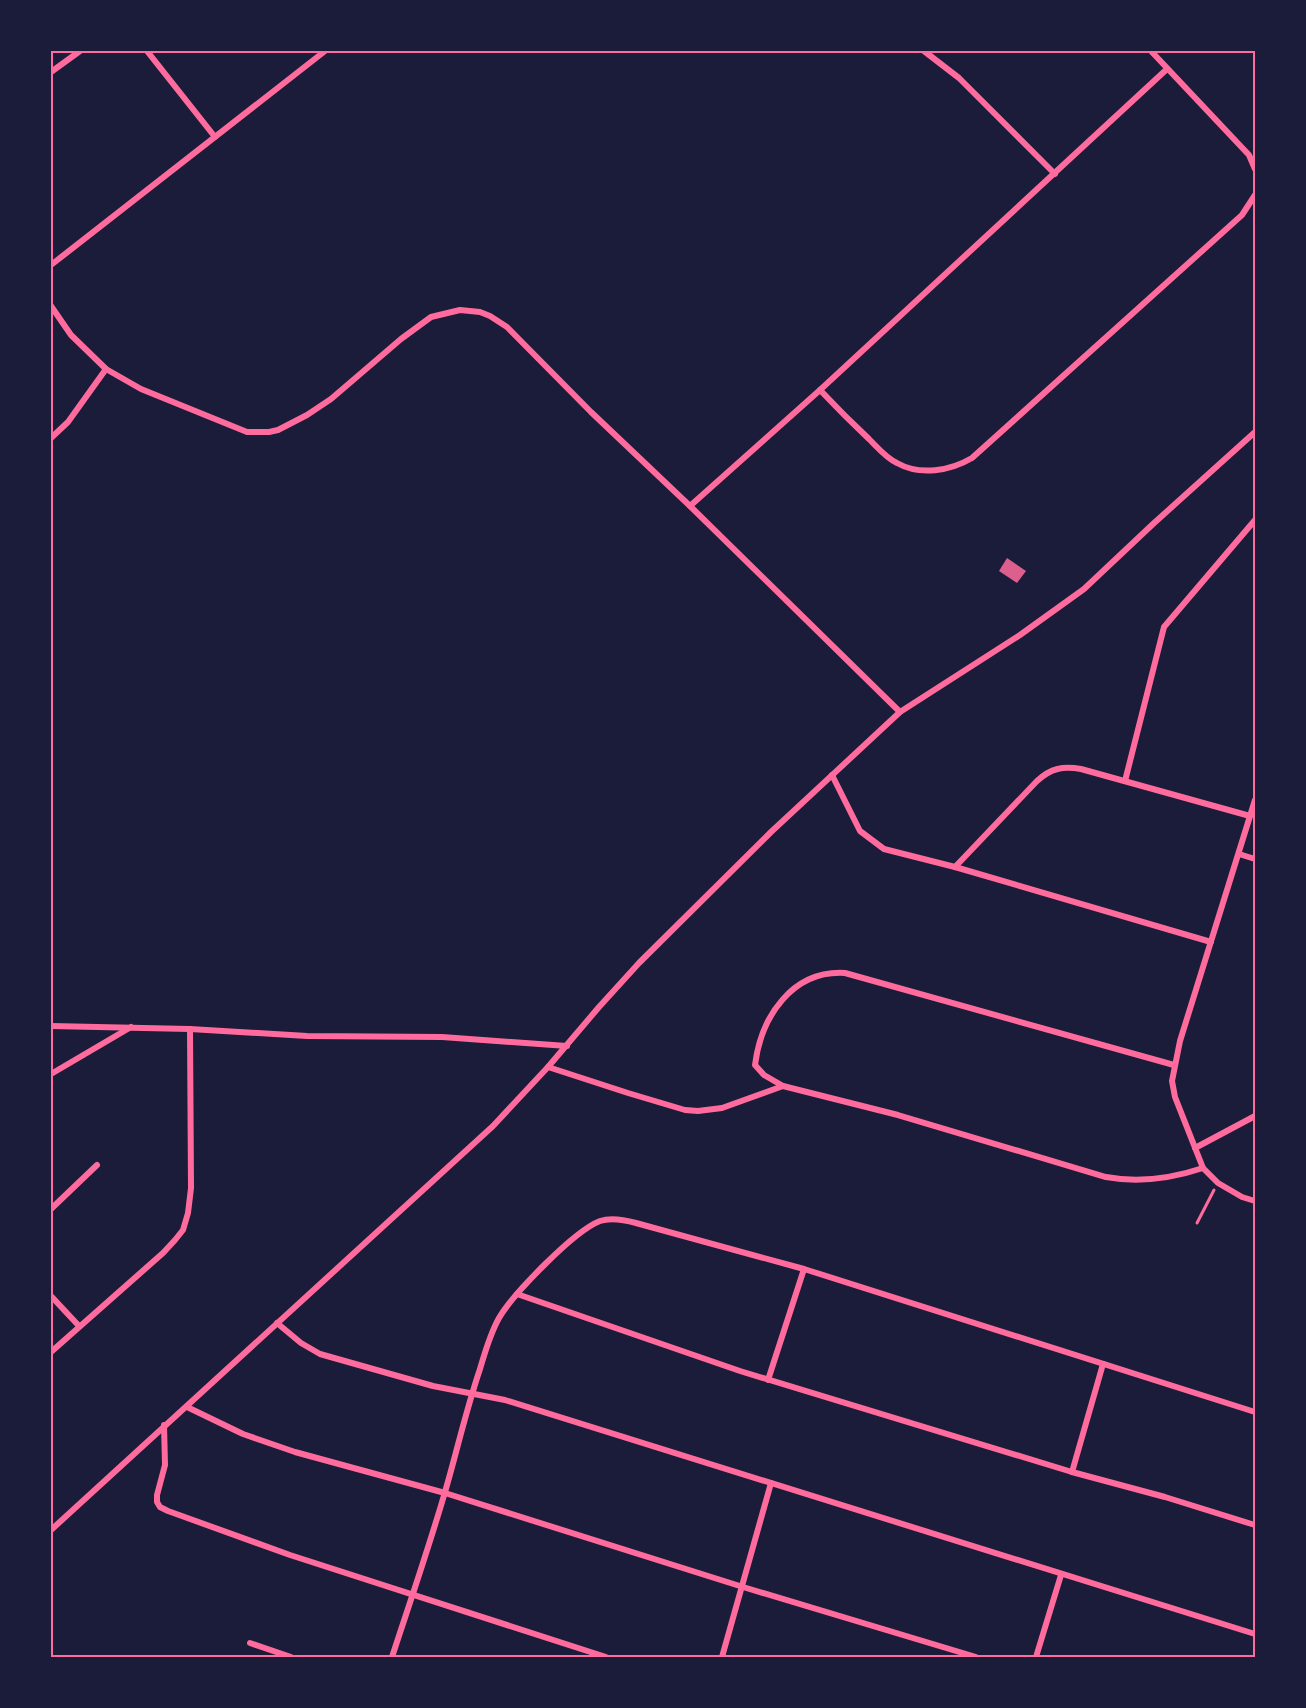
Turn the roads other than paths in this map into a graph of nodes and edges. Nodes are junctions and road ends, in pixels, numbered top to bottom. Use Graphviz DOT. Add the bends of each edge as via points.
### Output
graph roads {
  1 [pos="80,51"];
  2 [pos="147,51"];
  3 [pos="325,51"];
  4 [pos="924,51"];
  5 [pos="1150,51"];
  6 [pos="1167,69"];
  7 [pos="51,72"];
  8 [pos="215,137"];
  9 [pos="1255,169"];
  10 [pos="1055,174"];
  11 [pos="1255,195"];
  12 [pos="51,266"];
  13 [pos="51,306"];
  14 [pos="106,369"];
  15 [pos="820,390"];
  16 [pos="1255,432"];
  17 [pos="51,438"];
  18 [pos="690,506"];
  19 [pos="1255,520"];
  20 [pos="900,711"];
  21 [pos="832,776"];
  22 [pos="1125,781"];
  23 [pos="1255,800"];
  24 [pos="1250,816"];
  25 [pos="1239,854"];
  26 [pos="1255,860"];
  27 [pos="955,867"];
  28 [pos="1211,942"];
  29 [pos="51,1026"];
  30 [pos="131,1027"];
  31 [pos="190,1029"];
  32 [pos="567,1046"];
  33 [pos="1174,1065"];
  34 [pos="548,1067"];
  35 [pos="51,1074"];
  36 [pos="783,1086"];
  37 [pos="1255,1116"];
  38 [pos="1195,1148"];
  39 [pos="97,1165"];
  40 [pos="1203,1168"];
  41 [pos="1255,1201"];
  42 [pos="51,1209"];
  43 [pos="804,1269"];
  44 [pos="517,1294"];
  45 [pos="51,1296"];
  46 [pos="277,1323"];
  47 [pos="79,1326"];
  48 [pos="51,1352"];
  49 [pos="1103,1364"];
  50 [pos="768,1380"];
  51 [pos="472,1394"];
  52 [pos="187,1407"];
  53 [pos="1255,1412"];
  54 [pos="164,1425"];
  55 [pos="1072,1472"];
  56 [pos="771,1483"];
  57 [pos="445,1492"];
  58 [pos="1255,1525"];
  59 [pos="51,1530"];
  60 [pos="1061,1575"];
  61 [pos="743,1587"];
  62 [pos="412,1596"];
  63 [pos="1255,1634"];
  64 [pos="250,1643"];
  65 [pos="291,1657"];
  66 [pos="392,1657"];
  67 [pos="606,1657"];
  68 [pos="722,1657"];
  69 [pos="976,1657"];
  70 [pos="1036,1657"];
  1 -- 7 [label="street"];
  2 -- 8 [label="street"];
  3 -- 8 [label="street"];
  4 -- 10 [label="street" via="959,78"];
  5 -- 6 [label="street"];
  6 -- 9 [label="street" via="1249,155"];
  6 -- 10 [label="street"];
  8 -- 12 [label="street"];
  10 -- 15 [label="street"];
  11 -- 15 [label="street" via="1242,215 964,463 925,471 896,463"];
  13 -- 14 [label="street" via="71,335"];
  14 -- 17 [label="street" via="68,422"];
  14 -- 18 [label="street" via="141,389 247,432 269,432 331,399 430,316 460,310 480,312 507,327"];
  15 -- 18 [label="street"];
  16 -- 20 [label="street" via="1084,589"];
  18 -- 20 [label="street"];
  19 -- 22 [label="street" via="1164,627"];
  20 -- 21 [label="street"];
  21 -- 27 [label="street" via="860,831 870,840 884,849"];
  21 -- 32 [label="street" via="639,963"];
  22 -- 24 [label="street"];
  22 -- 27 [label="street" via="1070,767 1051,770"];
  23 -- 24 [label="street"];
  24 -- 25 [label="street"];
  25 -- 26 [label="street"];
  25 -- 28 [label="street"];
  27 -- 28 [label="street"];
  28 -- 33 [label="street"];
  29 -- 30 [label="street"];
  30 -- 31 [label="street"];
  30 -- 35 [label="street"];
  31 -- 32 [label="street" via="307,1036 442,1037"];
  31 -- 47 [label="street" via="190,1188 183,1230 163,1253"];
  32 -- 34 [label="street"];
  33 -- 36 [label="street" via="845,972 829,972 811,977 788,994 764,1029 755,1065"];
  33 -- 38 [label="street" via="1175,1097"];
  34 -- 36 [label="street" via="698,1111 722,1108"];
  34 -- 46 [label="street" via="493,1126"];
  36 -- 40 [label="street" via="1113,1178 1163,1179"];
  37 -- 38 [label="street"];
  38 -- 40 [label="street"];
  39 -- 42 [label="street"];
  40 -- 41 [label="street" via="1218,1183"];
  43 -- 44 [label="street" via="636,1222 608,1219 570,1243"];
  43 -- 49 [label="street"];
  43 -- 50 [label="street"];
  44 -- 50 [label="street"];
  44 -- 51 [label="street" via="489,1341"];
  45 -- 47 [label="street"];
  46 -- 51 [label="street" via="320,1354 384,1374"];
  46 -- 52 [label="street"];
  47 -- 48 [label="street"];
  49 -- 53 [label="street"];
  49 -- 55 [label="street"];
  50 -- 55 [label="street"];
  51 -- 56 [label="street" via="505,1400"];
  51 -- 57 [label="street"];
  52 -- 54 [label="street"];
  52 -- 57 [label="street" via="243,1434 294,1452"];
  54 -- 59 [label="street"];
  54 -- 62 [label="street" via="165,1466 157,1495 160,1506 220,1532"];
  55 -- 58 [label="street"];
  56 -- 60 [label="street"];
  56 -- 61 [label="street"];
  57 -- 61 [label="street"];
  57 -- 62 [label="street"];
  60 -- 63 [label="street"];
  60 -- 70 [label="street"];
  61 -- 68 [label="street"];
  61 -- 69 [label="street"];
  62 -- 66 [label="street"];
  62 -- 67 [label="street"];
  64 -- 65 [label="street"];
}
